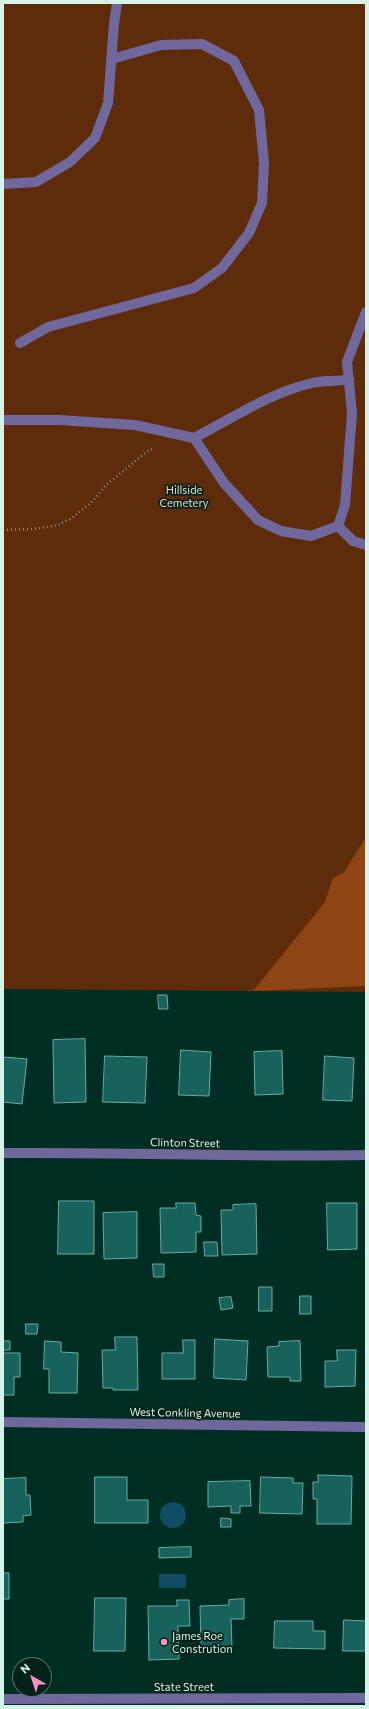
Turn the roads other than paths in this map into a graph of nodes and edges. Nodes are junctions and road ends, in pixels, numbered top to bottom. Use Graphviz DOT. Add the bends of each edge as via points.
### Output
graph roads {
  1 [pos="117,3"];
  2 [pos="112,59"];
  3 [pos="3,184"];
  4 [pos="366,312"];
  5 [pos="20,343"];
  6 [pos="349,379"];
  7 [pos="3,420"];
  8 [pos="194,438"];
  9 [pos="338,526"];
  10 [pos="366,545"];
  11 [pos="3,1153"];
  12 [pos="366,1155"];
  13 [pos="3,1422"];
  14 [pos="366,1427"];
  15 [pos="366,1698"];
  16 [pos="3,1699"];
  1 -- 2 [label="street"];
  2 -- 3 [label="street" via="108,103 95,138 70,162 36,182"];
  2 -- 5 [label="street" via="161,45 202,44 234,61 259,110 264,163 262,203 249,233 222,268 194,288 48,327"];
  4 -- 6 [label="street" via="347,362"];
  6 -- 8 [label="street" via="313,383 266,398"];
  6 -- 9 [label="street" via="352,413 345,505"];
  7 -- 8 [label="street" via="59,420 135,425"];
  8 -- 9 [label="street" via="224,483 258,520 281,531 311,536"];
  9 -- 10 [label="street" via="353,541"];
  11 -- 12 [label="street, Clinton Street"];
  13 -- 14 [label="street, West Conkling Avenue"];
  15 -- 16 [label="street, State Street"];
}
